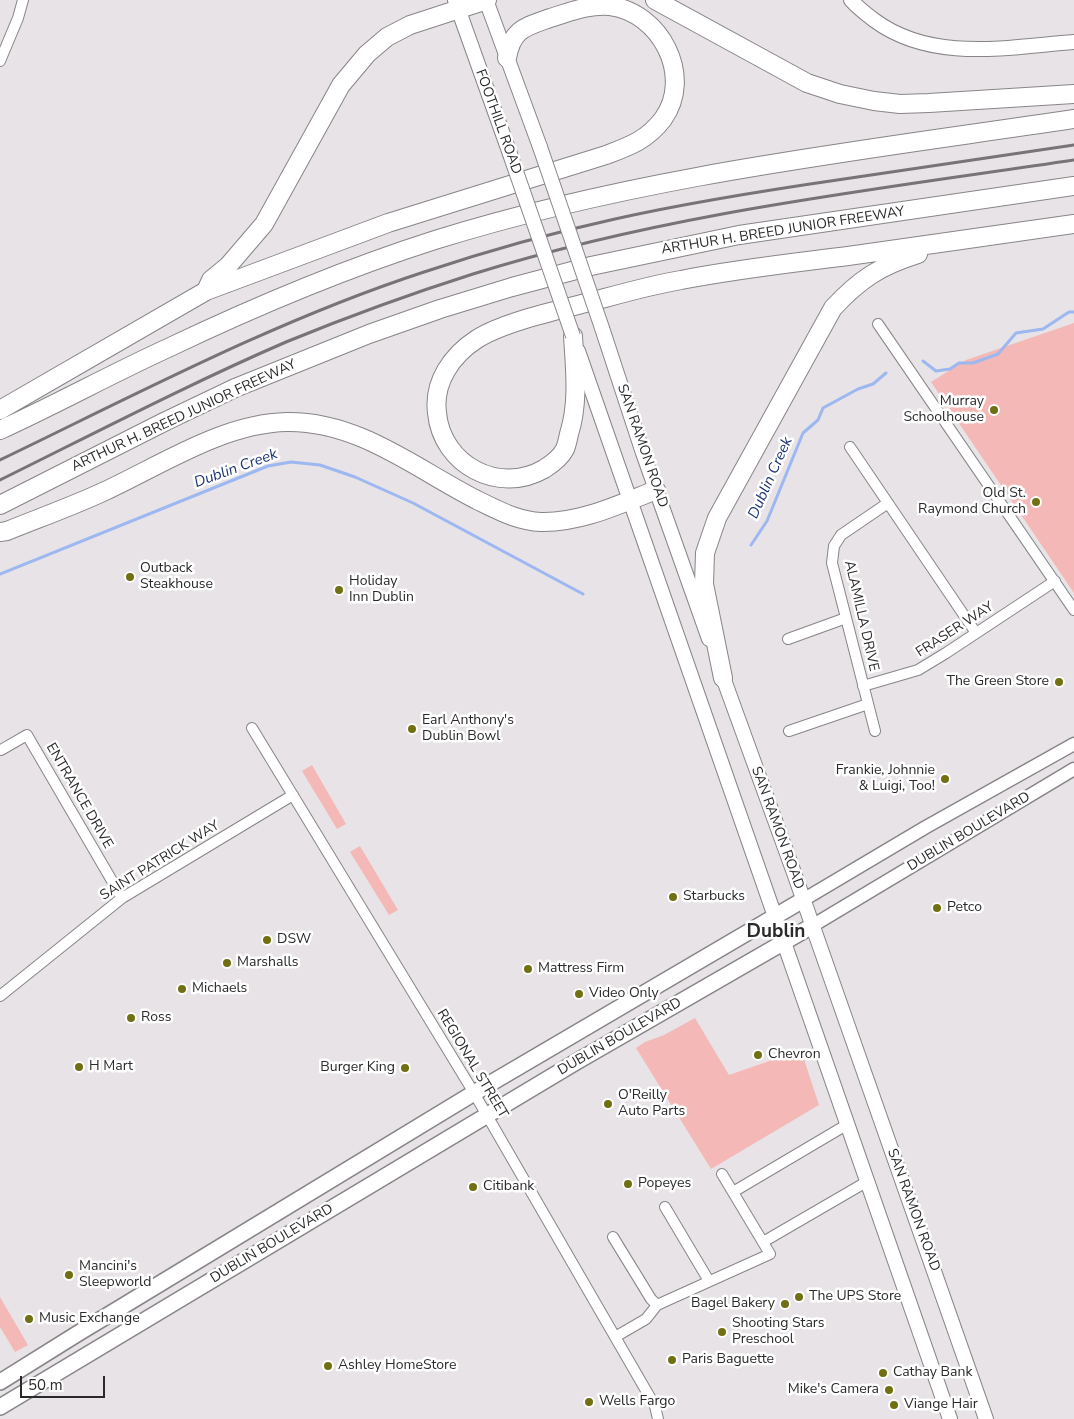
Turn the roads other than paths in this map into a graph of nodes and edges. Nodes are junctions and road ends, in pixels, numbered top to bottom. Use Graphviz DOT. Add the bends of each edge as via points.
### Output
graph roads {
  1 [pos="23,0"];
  2 [pos="29,0"];
  3 [pos="486,0"];
  4 [pos="655,0"];
  5 [pos="852,0"];
  6 [pos="456,5"];
  7 [pos="18,18"];
  8 [pos="1074,42"];
  9 [pos="507,58"];
  10 [pos="0,60"];
  11 [pos="1074,94"];
  12 [pos="1074,119"];
  13 [pos="1074,186"];
  14 [pos="1074,224"];
  15 [pos="966,239"];
  16 [pos="541,244"];
  17 [pos="206,291"];
  18 [pos="878,324"];
  19 [pos="573,336"];
  20 [pos="0,410"];
  21 [pos="0,430"];
  22 [pos="850,447"];
  23 [pos="656,490"];
  24 [pos="630,500"];
  25 [pos="888,503"];
  26 [pos="0,505"];
  27 [pos="0,532"];
  28 [pos="1054,581"];
  29 [pos="1074,610"];
  30 [pos="846,618"];
  31 [pos="976,633"];
  32 [pos="788,639"];
  33 [pos="723,678"];
  34 [pos="863,686"];
  35 [pos="868,704"];
  36 [pos="252,728"];
  37 [pos="789,731"];
  38 [pos="875,731"];
  39 [pos="1074,744"];
  40 [pos="2,750"];
  41 [pos="1074,769"];
  42 [pos="293,795"];
  43 [pos="122,898"];
  44 [pos="803,900"];
  45 [pos="775,916"];
  46 [pos="812,926"];
  47 [pos="784,943"];
  48 [pos="0,996"];
  49 [pos="474,1093"];
  50 [pos="487,1116"];
  51 [pos="848,1124"];
  52 [pos="722,1174"];
  53 [pos="868,1181"];
  54 [pos="733,1192"];
  55 [pos="665,1207"];
  56 [pos="613,1237"];
  57 [pos="764,1242"];
  58 [pos="181,1271"];
  59 [pos="710,1281"];
  60 [pos="150,1290"];
  61 [pos="657,1306"];
  62 [pos="167,1307"];
  63 [pos="141,1323"];
  64 [pos="615,1337"];
  65 [pos="0,1382"];
  66 [pos="0,1407"];
  67 [pos="658,1419"];
  68 [pos="950,1419"];
  69 [pos="986,1419"];
  1 -- 7 [label="street"];
  2 -- 7 [label="street"];
  3 -- 6 [label="highway"];
  3 -- 9 [label="main road"];
  4 -- 11 [label="highway" via="807,83 840,94 900,104"];
  5 -- 8 [label="main road" via="890,31 934,46 959,49"];
  6 -- 16 [label="main road, FOOTHILL ROAD, bridge"];
  6 -- 17 [label="highway" via="387,37 366,54 342,86 264,224 228,266 211,280"];
  7 -- 10 [label="street"];
  9 -- 17 [label="highway" via="510,44 519,30 572,11 610,6 646,21 668,49 673,64 672,100 664,117 635,144 388,223"];
  9 -- 23 [label="main road, SAN RAMON ROAD, bridge"];
  12 -- 21 [label="highway" via="722,172 589,198 506,219 425,244 298,290 166,349"];
  13 -- 26 [label="highway, ARTHUR H. BREED JUNIOR FREEWAY" via="739,234 666,248 512,287 369,334 236,388"];
  14 -- 15 [label="highway"];
  15 -- 19 [label="highway" via="680,280 571,306 505,326 463,350 449,364 441,380 437,413 441,431 462,462 496,478 536,474 553,464 565,449 574,418"];
  15 -- 33 [label="highway" via="895,262 871,274 833,308 818,332 725,502 705,554 705,594"];
  16 -- 19 [label="main road, SAN RAMON ROAD, bridge"];
  17 -- 20 [label="highway"];
  18 -- 28 [label="street"];
  19 -- 24 [label="main road, SAN RAMON ROAD"];
  22 -- 25 [label="street"];
  23 -- 24 [label="highway"];
  23 -- 33 [label="main road, SAN RAMON ROAD"];
  24 -- 27 [label="highway" via="562,521 539,522 517,518 361,437 338,428 286,422 258,425 206,442 103,492"];
  24 -- 45 [label="main road, SAN RAMON ROAD"];
  25 -- 30 [label="street, ALAMILLA DRIVE" via="841,536 834,546 832,563"];
  25 -- 31 [label="street"];
  28 -- 29 [label="street"];
  28 -- 31 [label="street, FRASER WAY"];
  30 -- 32 [label="street"];
  30 -- 34 [label="street, ALAMILLA DRIVE"];
  31 -- 34 [label="street, FRASER WAY" via="918,670"];
  33 -- 44 [label="main road, SAN RAMON ROAD"];
  34 -- 35 [label="street, ALAMILLA DRIVE"];
  35 -- 37 [label="street"];
  35 -- 38 [label="street, ALAMILLA DRIVE"];
  36 -- 42 [label="street, REGIONAL STREET"];
  39 -- 44 [label="street, DUBLIN BOULEVARD"];
  40 -- 43 [label="street, ENTRANCE DRIVE" via="27,735"];
  41 -- 46 [label="street, DUBLIN BOULEVARD"];
  42 -- 43 [label="street, SAINT PATRICK WAY"];
  42 -- 49 [label="street, REGIONAL STREET"];
  43 -- 48 [label="street, SAINT PATRICK WAY"];
  44 -- 45 [label="main road, DUBLIN BOULEVARD"];
  44 -- 46 [label="main road, SAN RAMON ROAD"];
  45 -- 47 [label="main road, SAN RAMON ROAD"];
  45 -- 49 [label="main road, DUBLIN BOULEVARD"];
  46 -- 47 [label="main road, DUBLIN BOULEVARD"];
  46 -- 69 [label="main road, SAN RAMON ROAD"];
  47 -- 50 [label="main road, DUBLIN BOULEVARD"];
  47 -- 51 [label="main road, SAN RAMON ROAD"];
  49 -- 50 [label="street, REGIONAL STREET"];
  49 -- 58 [label="main road, DUBLIN BOULEVARD"];
  50 -- 62 [label="main road, DUBLIN BOULEVARD"];
  50 -- 64 [label="street, REGIONAL STREET"];
  51 -- 53 [label="main road, SAN RAMON ROAD"];
  51 -- 54 [label="street"];
  52 -- 54 [label="street"];
  53 -- 57 [label="street"];
  53 -- 68 [label="main road, SAN RAMON ROAD"];
  54 -- 57 [label="street"];
  55 -- 59 [label="street"];
  56 -- 61 [label="street"];
  57 -- 59 [label="street" via="770,1254"];
  58 -- 60 [label="main road, DUBLIN BOULEVARD"];
  58 -- 62 [label="main road"];
  59 -- 61 [label="street"];
  60 -- 63 [label="main road, DUBLIN BOULEVARD" via="156,1301"];
  60 -- 65 [label="main road, DUBLIN BOULEVARD"];
  61 -- 64 [label="street" via="646,1319"];
  62 -- 63 [label="main road, DUBLIN BOULEVARD"];
  63 -- 66 [label="main road, DUBLIN BOULEVARD"];
  64 -- 67 [label="street, REGIONAL STREET" via="655,1406"];
}
